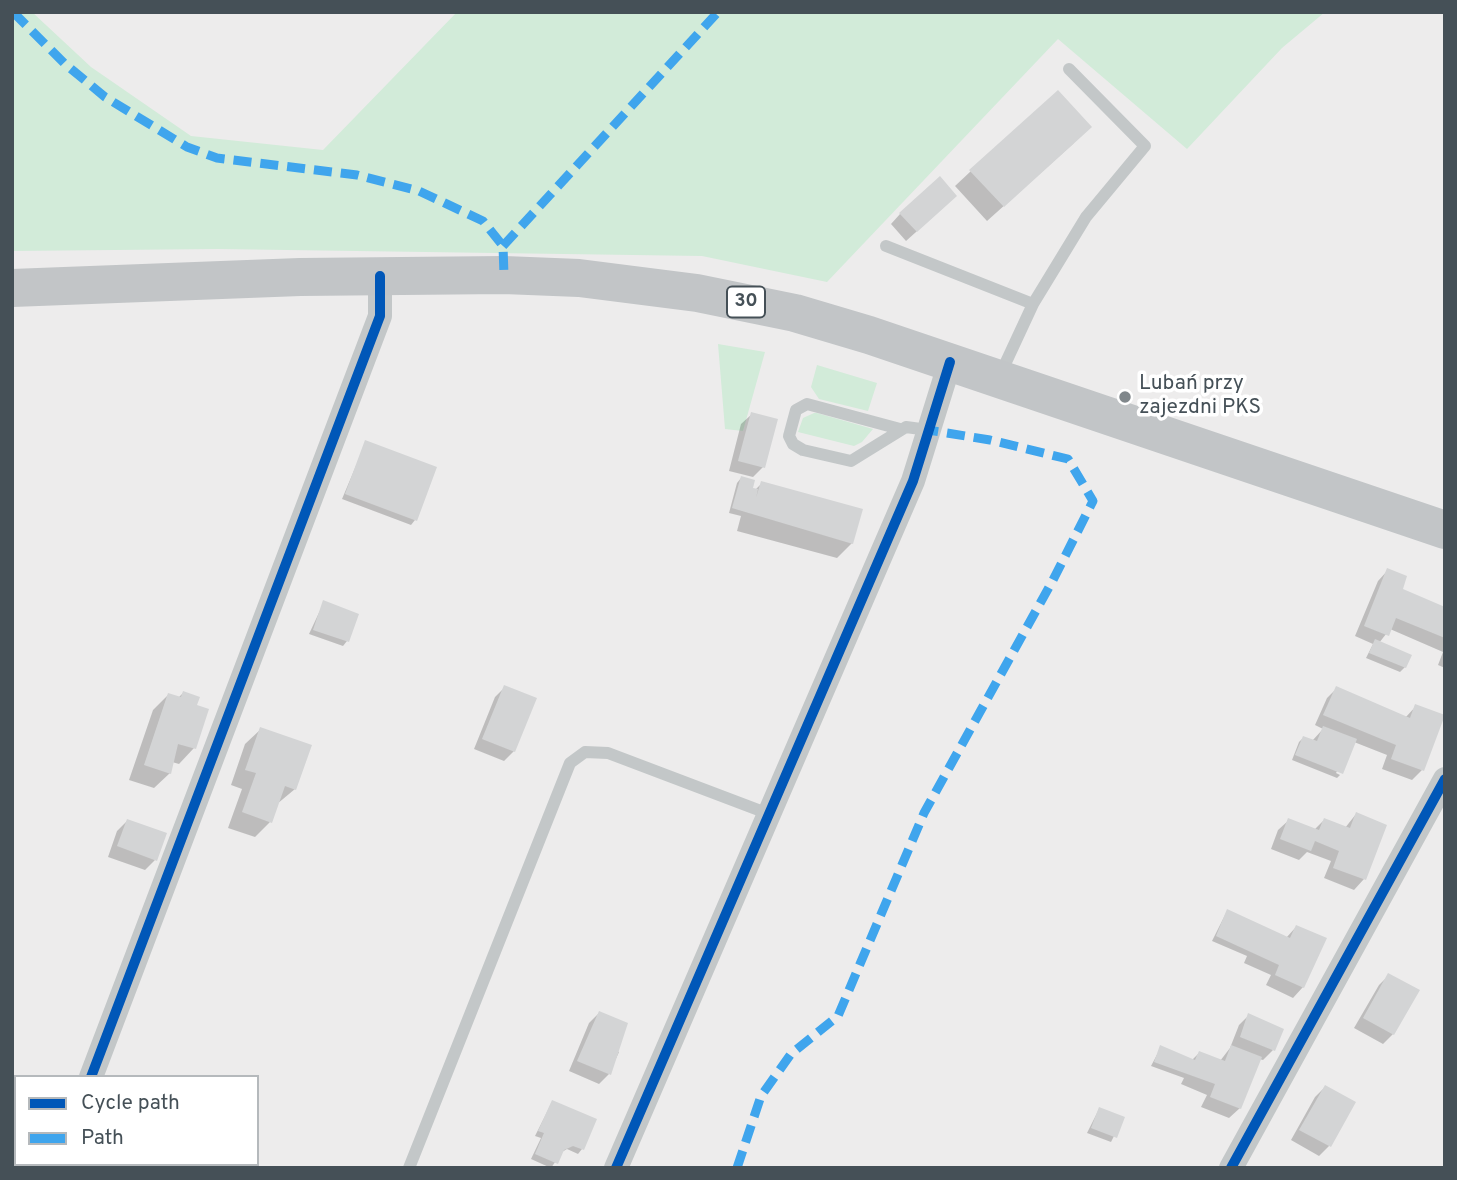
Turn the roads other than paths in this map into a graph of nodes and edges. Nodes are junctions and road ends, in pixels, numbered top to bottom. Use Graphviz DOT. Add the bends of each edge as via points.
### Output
graph roads {
  1 [pos="1069,69"];
  2 [pos="886,246"];
  3 [pos="380,276"];
  4 [pos="12,288"];
  5 [pos="1033,304"];
  6 [pos="950,362"];
  7 [pos="998,378"];
  8 [pos="900,429"];
  9 [pos="928,430"];
  10 [pos="1445,530"];
  11 [pos="1445,779"];
  12 [pos="769,814"];
  13 [pos="92,1075"];
  14 [pos="409,1168"];
  15 [pos="616,1168"];
  16 [pos="1231,1168"];
  1 -- 5 [label="lane" via="1145,146 1086,217"];
  2 -- 5 [label="lane"];
  3 -- 4 [label="main road, 30"];
  3 -- 6 [label="main road, 30" via="566,277 697,293 795,313"];
  3 -- 13 [label="street" via="380,316"];
  5 -- 7 [label="lane"];
  6 -- 7 [label="main road, 30"];
  6 -- 9 [label="street"];
  7 -- 10 [label="main road, 30"];
  8 -- 8 [label="lane" via="851,461 803,450 789,436 796,410 807,404"];
  8 -- 9 [label="lane"];
  9 -- 12 [label="street" via="913,481"];
  11 -- 16 [label="street"];
  12 -- 14 [label="lane" via="608,753 586,752 570,764"];
  12 -- 15 [label="street"];
}
